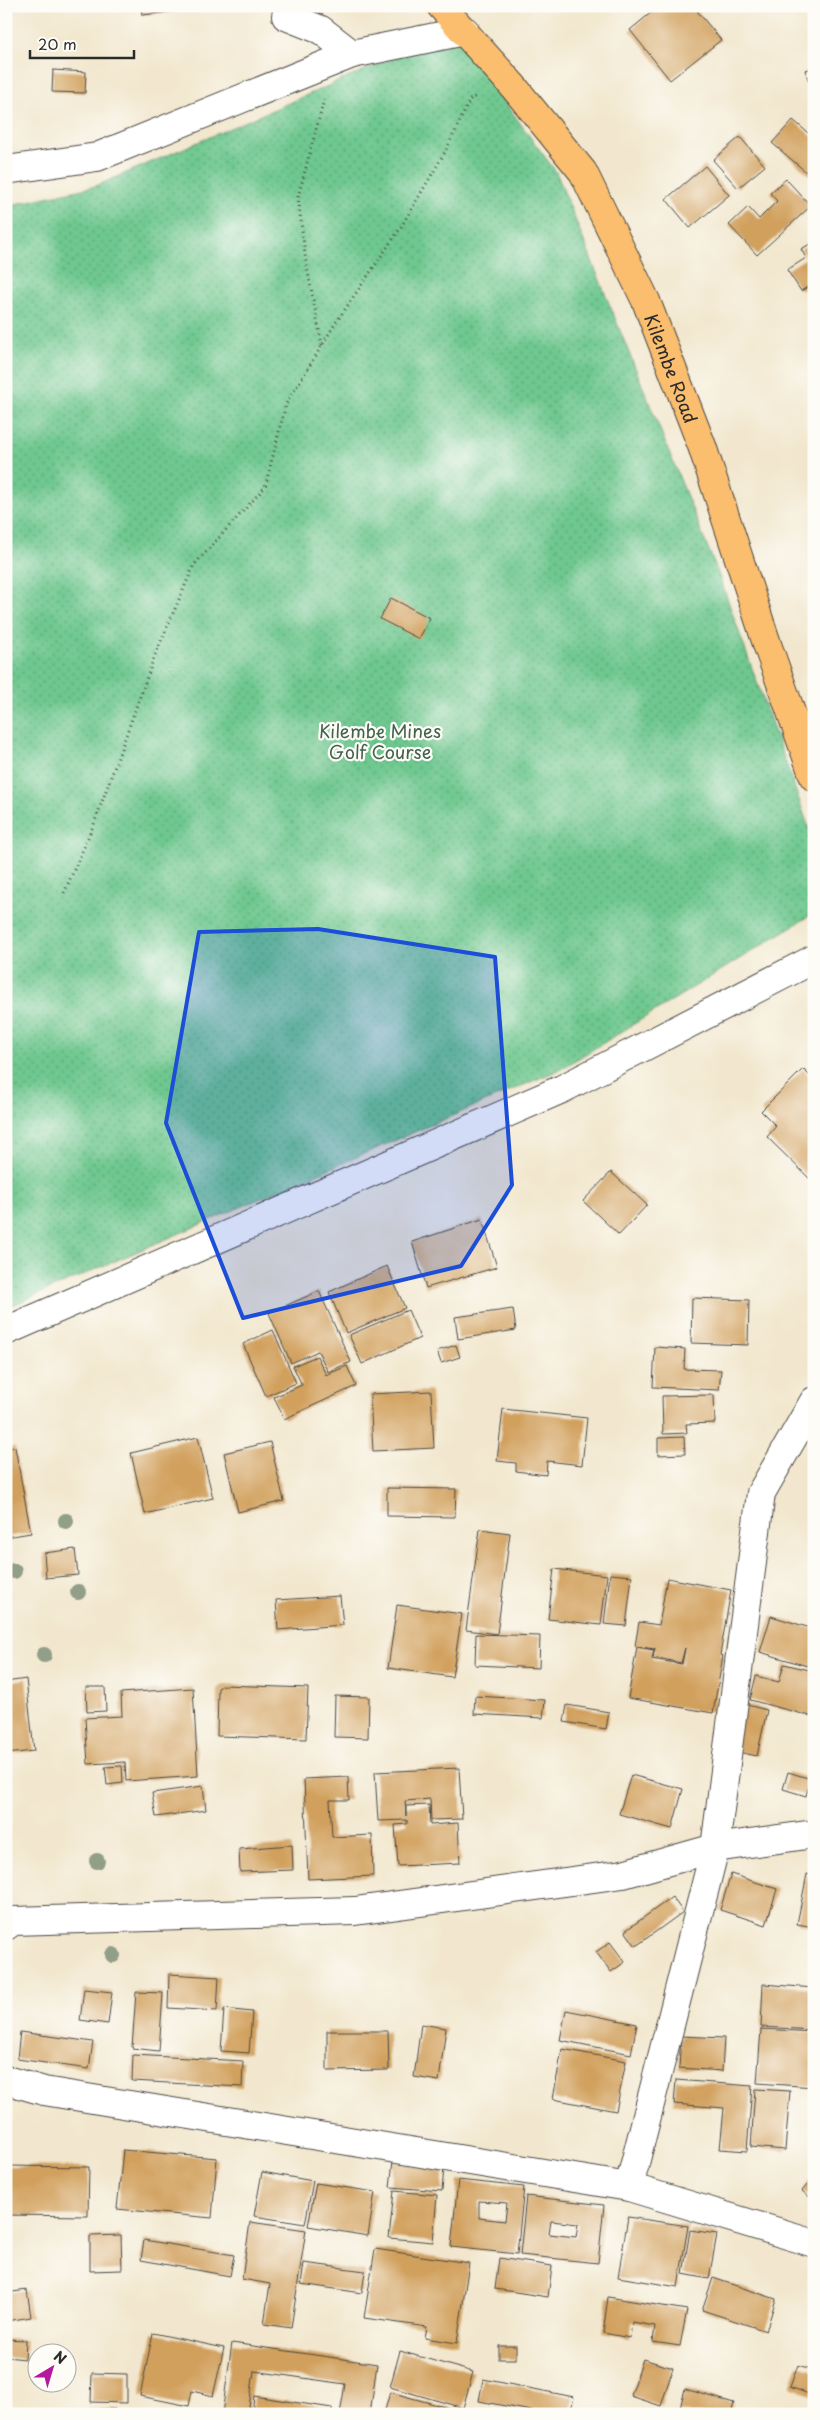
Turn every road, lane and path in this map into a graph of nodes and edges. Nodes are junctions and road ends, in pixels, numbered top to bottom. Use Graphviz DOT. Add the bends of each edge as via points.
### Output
graph roads {
  1 [pos="441,6"];
  2 [pos="286,16"];
  3 [pos="466,31"];
  4 [pos="343,58"];
  5 [pos="513,86"];
  6 [pos="6,170"];
  7 [pos="322,345"];
  8 [pos="814,777"];
  9 [pos="64,893"];
  10 [pos="814,958"];
  11 [pos="6,1331"];
  12 [pos="814,1401"];
  13 [pos="814,1834"];
  14 [pos="715,1848"];
  15 [pos="6,1926"];
  16 [pos="6,2080"];
  17 [pos="629,2187"];
  18 [pos="814,2243"];
  1 -- 3 [label="main road, Kilembe Road"];
  2 -- 4 [label="street" via="321,30"];
  3 -- 4 [label="street"];
  3 -- 5 [label="main road, Kilembe Road"];
  4 -- 6 [label="street" via="97,158"];
  4 -- 7 [label="path" via="298,197 306,262"];
  5 -- 7 [label="path" via="471,98 445,152 401,227"];
  5 -- 8 [label="main road, Kilembe Road" via="583,172 646,301 702,446"];
  7 -- 9 [label="path" via="286,404 264,487 194,565 155,655 94,824"];
  10 -- 11 [label="street" via="562,1089"];
  12 -- 14 [label="street" via="761,1493"];
  13 -- 14 [label="street"];
  14 -- 15 [label="street" via="623,1874 356,1910 13,1921"];
  14 -- 17 [label="street"];
  16 -- 17 [label="street" via="44,2092"];
  17 -- 18 [label="street"];
}
